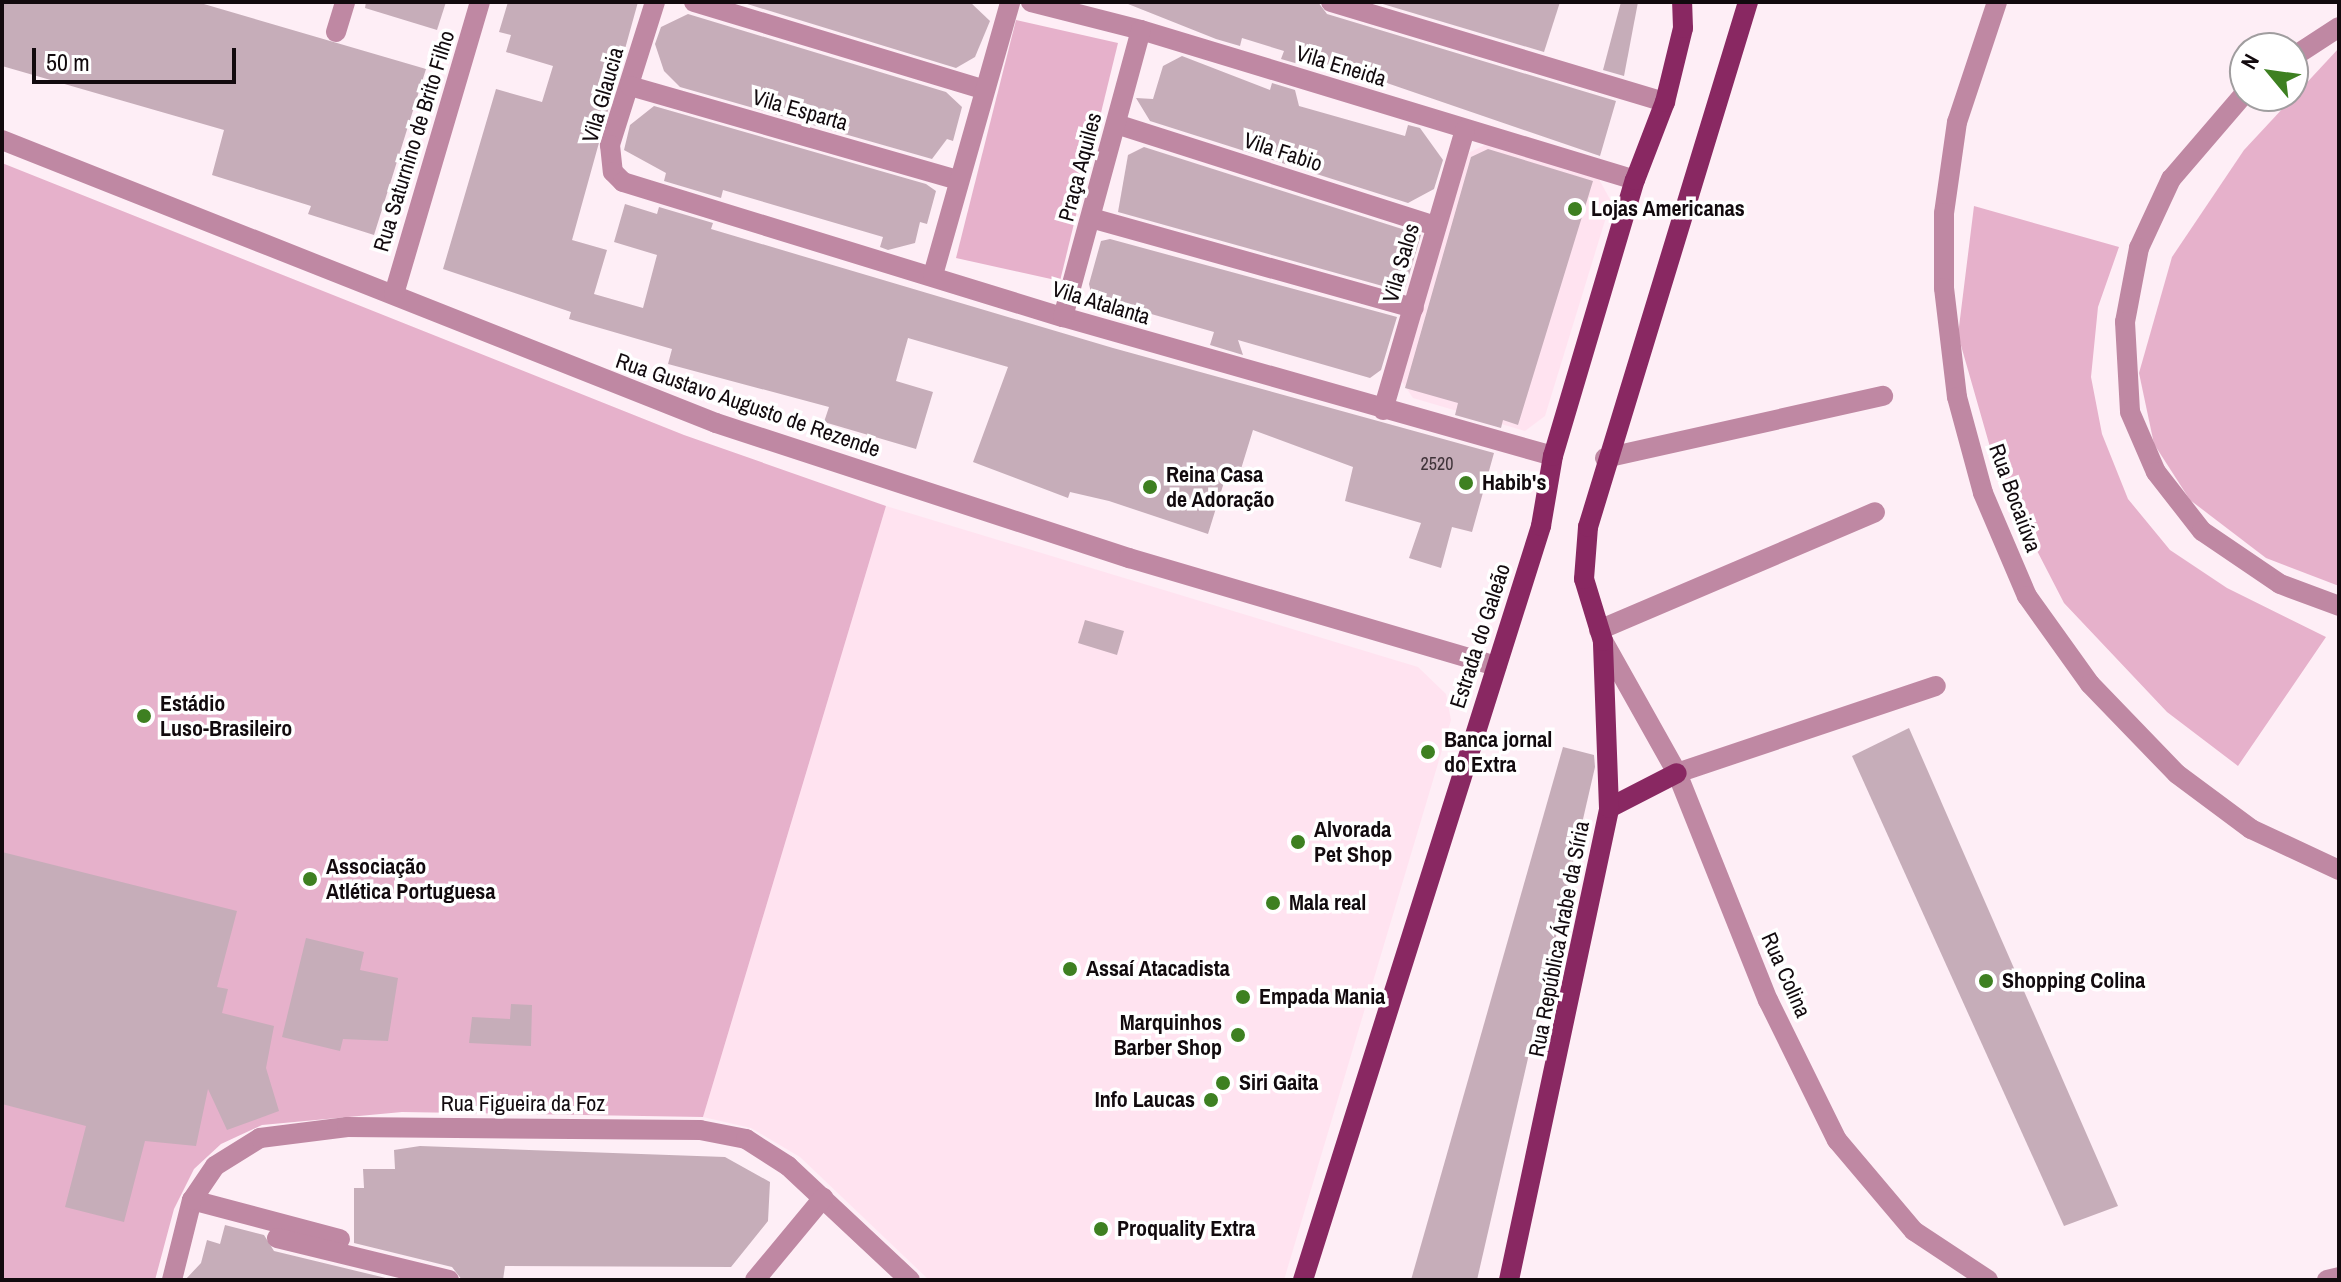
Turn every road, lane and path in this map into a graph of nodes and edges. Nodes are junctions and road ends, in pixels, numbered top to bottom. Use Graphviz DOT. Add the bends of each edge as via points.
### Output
graph roads {
  1 [pos="345,2"];
  2 [pos="480,2"];
  3 [pos="655,2"];
  4 [pos="694,2"];
  5 [pos="1010,2"];
  6 [pos="1031,2"];
  7 [pos="1331,2"];
  8 [pos="1676,2"];
  9 [pos="1682,2"];
  10 [pos="1748,2"];
  11 [pos="1997,2"];
  12 [pos="2339,27"];
  13 [pos="1683,28"];
  14 [pos="1141,30"];
  15 [pos="336,32"];
  16 [pos="2309,47"];
  17 [pos="630,86"];
  18 [pos="982,89"];
  19 [pos="1665,102"];
  20 [pos="2229,112"];
  21 [pos="1116,124"];
  22 [pos="1465,130"];
  23 [pos="2,140"];
  24 [pos="958,180"];
  25 [pos="1635,180"];
  26 [pos="638,189"];
  27 [pos="1091,218"];
  28 [pos="1436,226"];
  29 [pos="933,275"];
  30 [pos="394,294"];
  31 [pos="1414,308"];
  32 [pos="1063,317"];
  33 [pos="1883,396"];
  34 [pos="1383,410"];
  35 [pos="1553,456"];
  36 [pos="1605,458"];
  37 [pos="1875,512"];
  38 [pos="2339,606"];
  39 [pos="1601,635"];
  40 [pos="1496,666"];
  41 [pos="1936,686"];
  42 [pos="1677,773"];
  43 [pos="1609,808"];
  44 [pos="2339,870"];
  45 [pos="823,1198"];
  46 [pos="192,1200"];
  47 [pos="277,1238"];
  48 [pos="340,1239"];
  49 [pos="1303,1274"];
  50 [pos="2339,1277"];
  51 [pos="172,1280"];
  52 [pos="449,1280"];
  53 [pos="755,1280"];
  54 [pos="910,1280"];
  55 [pos="1509,1280"];
  56 [pos="1988,1280"];
  57 [pos="2327,1280"];
  1 -- 15 [label="street"];
  2 -- 30 [label="street, Rua Saturnino de Brito Filho"];
  3 -- 17 [label="street, Vila Glaucia"];
  4 -- 18 [label="street"];
  5 -- 18 [label="street"];
  6 -- 14 [label="street, Vila Eneida"];
  7 -- 19 [label="street"];
  8 -- 13 [label="main road"];
  9 -- 13 [label="main road, Estrada do Galeão"];
  10 -- 36 [label="main road"];
  11 -- 44 [label="street, Rua Bocaiúva" via="1957,122 1944,213 1944,288 1957,397 1983,493 2027,596 2090,684 2177,774 2251,829"];
  12 -- 16 [label="street"];
  13 -- 19 [label="main road, Estrada do Galeão"];
  14 -- 21 [label="street, Praça Aquiles"];
  14 -- 22 [label="street, Vila Eneida"];
  17 -- 24 [label="street, Vila Esparta"];
  17 -- 26 [label="street, Vila Glaucia" via="609,158 623,182"];
  18 -- 24 [label="street"];
  19 -- 25 [label="main road, Estrada do Galeão"];
  20 -- 38 [label="street" via="2171,179 2139,248 2125,322 2130,412 2156,472 2202,531 2280,584"];
  21 -- 27 [label="street, Praça Aquiles"];
  21 -- 28 [label="street, Vila Fabio"];
  22 -- 25 [label="street, Vila Eneida"];
  22 -- 28 [label="street, Vila Salos"];
  23 -- 30 [label="street, Rua Gustavo Augusto de Rezende"];
  24 -- 29 [label="street"];
  25 -- 35 [label="main road, Estrada do Galeão"];
  26 -- 29 [label="street, Vila Atalanta"];
  27 -- 31 [label="street"];
  27 -- 32 [label="street, Praça Aquiles"];
  28 -- 31 [label="street, Vila Salos"];
  29 -- 32 [label="street, Vila Atalanta"];
  30 -- 40 [label="street, Rua Gustavo Augusto de Rezende" via="716,423 1129,558"];
  31 -- 34 [label="street, Vila Salos"];
  32 -- 34 [label="street, Vila Atalanta"];
  33 -- 36 [label="street"];
  34 -- 35 [label="street, Vila Atalanta"];
  35 -- 40 [label="main road, Estrada do Galeão" via="1541,526"];
  36 -- 39 [label="main road, Rua República Árabe da Síria" via="1588,527 1588,605"];
  37 -- 39 [label="street"];
  39 -- 42 [label="street, Rua Colina"];
  39 -- 43 [label="main road, Rua República Árabe da Síria"];
  40 -- 49 [label="main road, Estrada do Galeão"];
  41 -- 42 [label="street"];
  42 -- 43 [label="main road"];
  42 -- 56 [label="street, Rua Colina" via="1768,1000 1837,1140 1914,1231"];
  43 -- 55 [label="main road, Rua República Árabe da Síria"];
  45 -- 46 [label="street, Rua Figueira da Foz" via="746,1139 700,1130 347,1127 260,1138 215,1166"];
  45 -- 53 [label="street"];
  45 -- 54 [label="street, Rua Figueira da Foz"];
  46 -- 48 [label="street"];
  46 -- 51 [label="street, Rua Figueira da Foz"];
  47 -- 52 [label="street"];
  50 -- 57 [label="street"];
}
